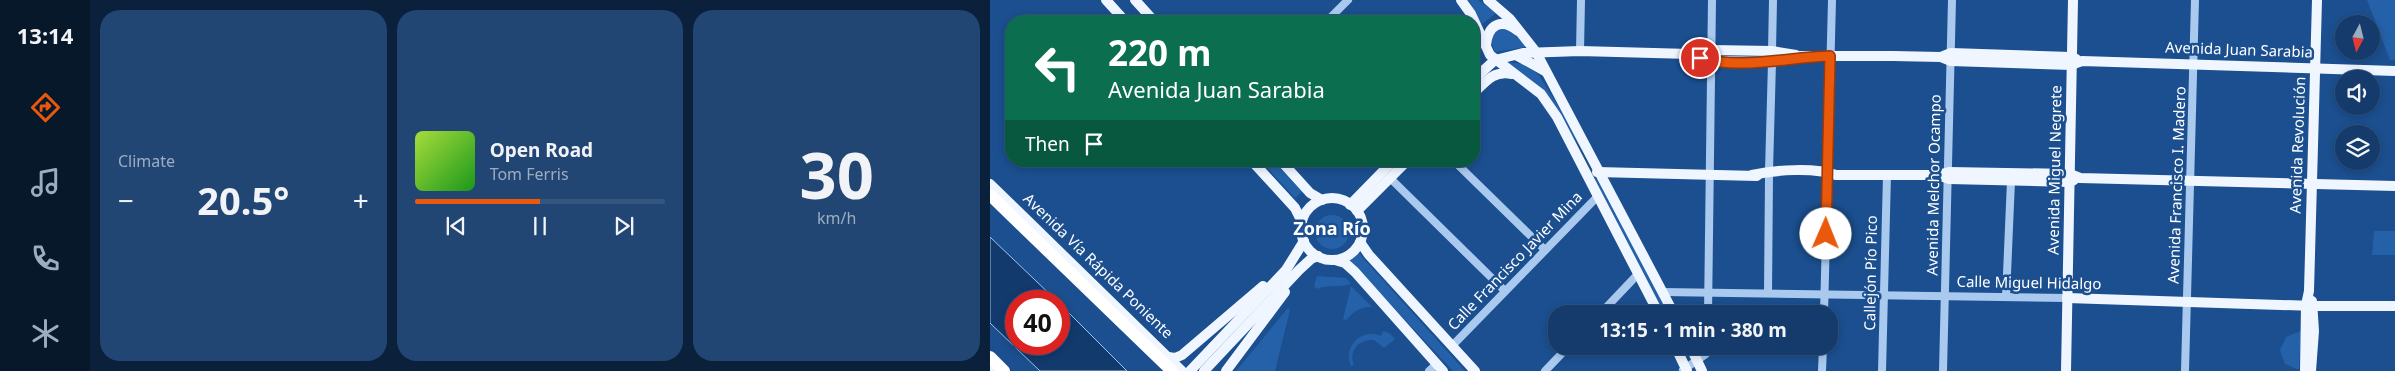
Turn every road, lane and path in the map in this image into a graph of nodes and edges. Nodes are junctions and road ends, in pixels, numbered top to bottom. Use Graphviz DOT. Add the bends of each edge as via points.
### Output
graph roads {
  1 [pos="1106,0"];
  2 [pos="1135,0"];
  3 [pos="1348,0"];
  4 [pos="1462,0"];
  5 [pos="1488,0"];
  6 [pos="1581,0"];
  7 [pos="1712,0"];
  8 [pos="1773,0"];
  9 [pos="1832,0"];
  10 [pos="1952,0"];
  11 [pos="2073,0"];
  12 [pos="2195,0"];
  13 [pos="2317,0"];
  14 [pos="1120,15"];
  15 [pos="1149,15"];
  16 [pos="1333,15"];
  17 [pos="1471,15"];
  18 [pos="1480,33"];
  19 [pos="1526,38"];
  20 [pos="1486,46"];
  21 [pos="1711,50"];
  22 [pos="1772,50"];
  23 [pos="1580,51"];
  24 [pos="1536,52"];
  25 [pos="1513,54"];
  26 [pos="1690,54"];
  27 [pos="1802,56"];
  28 [pos="1830,56"];
  29 [pos="1948,57"];
  30 [pos="1495,60"];
  31 [pos="1711,61"];
  32 [pos="2071,61"];
  33 [pos="1772,62"];
  34 [pos="2194,64"];
  35 [pos="2315,67"];
  36 [pos="1546,71"];
  37 [pos="2395,71"];
  38 [pos="1480,73"];
  39 [pos="1514,75"];
  40 [pos="1480,88"];
  41 [pos="1582,166"];
  42 [pos="1257,167"];
  43 [pos="1286,167"];
  44 [pos="1387,167"];
  45 [pos="1400,167"];
  46 [pos="1460,167"];
  47 [pos="1601,173"];
  48 [pos="1769,174"];
  49 [pos="1710,175"];
  50 [pos="1830,175"];
  51 [pos="1887,175"];
  52 [pos="1949,176"];
  53 [pos="1390,178"];
  54 [pos="2073,178"];
  55 [pos="2011,181"];
  56 [pos="2190,181"];
  57 [pos="990,184"];
  58 [pos="2312,184"];
  59 [pos="2395,186"];
  60 [pos="1310,194"];
  61 [pos="990,195"];
  62 [pos="1598,196"];
  63 [pos="1322,200"];
  64 [pos="1295,208"];
  65 [pos="1353,208"];
  66 [pos="1302,222"];
  67 [pos="1304,241"];
  68 [pos="1360,242"];
  69 [pos="1544,250"];
  70 [pos="1318,256"];
  71 [pos="1334,260"];
  72 [pos="1069,270"];
  73 [pos="1290,272"];
  74 [pos="1638,274"];
  75 [pos="1505,291"];
  76 [pos="1663,292"];
  77 [pos="1708,293"];
  78 [pos="1768,293"];
  79 [pos="1824,294"];
  80 [pos="1886,295"];
  81 [pos="1946,297"];
  82 [pos="2006,297"];
  83 [pos="2067,298"];
  84 [pos="2187,302"];
  85 [pos="1609,305"];
  86 [pos="1654,305"];
  87 [pos="1670,305"];
  88 [pos="1708,305"];
  89 [pos="1824,305"];
  90 [pos="2310,305"];
  91 [pos="1116,306"];
  92 [pos="2395,306"];
  93 [pos="1452,346"];
  94 [pos="1559,355"];
  95 [pos="1679,355"];
  96 [pos="1694,355"];
  97 [pos="1702,355"];
  98 [pos="1706,355"];
  99 [pos="1823,355"];
  100 [pos="990,357"];
  101 [pos="1168,357"];
  102 [pos="1696,360"];
  103 [pos="1440,367"];
  104 [pos="1188,370"];
  105 [pos="1685,370"];
  106 [pos="1004,371"];
  107 [pos="1172,371"];
  108 [pos="1204,371"];
  109 [pos="1226,371"];
  110 [pos="1429,371"];
  111 [pos="1475,371"];
  112 [pos="1544,371"];
  113 [pos="1701,371"];
  114 [pos="1822,371"];
  115 [pos="1882,371"];
  116 [pos="1943,371"];
  117 [pos="2066,371"];
  118 [pos="2185,371"];
  119 [pos="2304,371"];
  120 [pos="2311,371"];
  1 -- 14 [label="main road"];
  2 -- 15 [label="main road"];
  3 -- 16 [label="street"];
  4 -- 17 [label="main road"];
  5 -- 19 [label="main road"];
  6 -- 23 [label="street"];
  7 -- 21 [label="street"];
  8 -- 22 [label="street"];
  9 -- 28 [label="street"];
  10 -- 29 [label="street, Avenida Melchor Ocampo"];
  11 -- 32 [label="main road, Avenida Miguel Negrete"];
  12 -- 34 [label="street, Avenida Francisco I. Madero"];
  13 -- 35 [label="main road, Avenida Revolución"];
  18 -- 20 [label="main road"];
  19 -- 20 [label="main road" via="1514,28 1501,24 1490,30"];
  19 -- 24 [label="main road"];
  20 -- 30 [label="main road"];
  21 -- 22 [label="main road, Avenida Juan Sarabia"];
  21 -- 26 [label="main road, Avenida Juan Sarabia"];
  21 -- 31 [label="street"];
  22 -- 27 [label="main road, Avenida Juan Sarabia"];
  23 -- 24 [label="main road, Avenida Juan Sarabia"];
  23 -- 26 [label="main road, Avenida Juan Sarabia"];
  24 -- 25 [label="main road, Avenida Juan Sarabia"];
  24 -- 36 [label="main road"];
  25 -- 30 [label="main road, Avenida Juan Sarabia"];
  25 -- 36 [label="main road"];
  26 -- 31 [label="main road, Avenida Juan Sarabia"];
  27 -- 28 [label="main road, Avenida Juan Sarabia"];
  27 -- 33 [label="main road, Avenida Juan Sarabia"];
  28 -- 29 [label="main road, Avenida Juan Sarabia"];
  28 -- 50 [label="street"];
  29 -- 32 [label="main road, Avenida Juan Sarabia"];
  29 -- 52 [label="street, Avenida Melchor Ocampo"];
  30 -- 38 [label="main road"];
  30 -- 39 [label="main road"];
  31 -- 33 [label="main road, Avenida Juan Sarabia"];
  31 -- 49 [label="street"];
  32 -- 34 [label="main road, Avenida Juan Sarabia"];
  32 -- 54 [label="main road, Avenida Miguel Negrete"];
  33 -- 48 [label="street"];
  34 -- 35 [label="main road, Avenida Juan Sarabia"];
  34 -- 56 [label="street, Avenida Francisco I. Madero"];
  35 -- 37 [label="main road, Avenida Juan Sarabia"];
  35 -- 58 [label="main road, Avenida Revolución"];
  36 -- 47 [label="main road"];
  39 -- 40 [label="main road" via="1495,74"];
  39 -- 41 [label="main road" via="1547,101"];
  41 -- 47 [label="main road"];
  41 -- 62 [label="main road"];
  42 -- 64 [label="main road"];
  43 -- 60 [label="main road"];
  44 -- 65 [label="main road"];
  45 -- 53 [label="main road"];
  46 -- 69 [label="street"];
  47 -- 49 [label="main road"];
  47 -- 76 [label="main road"];
  48 -- 49 [label="main road"];
  48 -- 50 [label="main road"];
  48 -- 78 [label="street"];
  49 -- 77 [label="street"];
  50 -- 51 [label="main road"];
  50 -- 79 [label="street"];
  51 -- 52 [label="main road"];
  51 -- 80 [label="street, Callejón Pío Pico"];
  52 -- 54 [label="main road"];
  52 -- 55 [label="main road"];
  52 -- 81 [label="street, Avenida Melchor Ocampo"];
  53 -- 65 [label="main road"];
  53 -- 75 [label="street"];
  54 -- 55 [label="main road"];
  54 -- 56 [label="main road"];
  54 -- 83 [label="main road, Avenida Miguel Negrete"];
  55 -- 82 [label="street"];
  56 -- 58 [label="main road"];
  56 -- 84 [label="street, Avenida Francisco I. Madero"];
  57 -- 91 [label="main road, Avenida Vía Rápida Poniente"];
  58 -- 59 [label="main road"];
  58 -- 90 [label="main road, Avenida Revolución"];
  60 -- 63 [label="main road"];
  60 -- 64 [label="main road" via="1308,205"];
  61 -- 72 [label="highway, Avenida Vía Rápida Poniente"];
  62 -- 69 [label="street, Calle Francisco Javier Mina"];
  62 -- 74 [label="main road"];
  63 -- 65 [label="main road" via="1337,199"];
  63 -- 66 [label="main road" via="1309,209"];
  64 -- 66 [label="main road"];
  65 -- 68 [label="main road" via="1362,223"];
  66 -- 67 [label="main road"];
  67 -- 70 [label="main road"];
  67 -- 73 [label="main road"];
  68 -- 71 [label="main road" via="1349,254"];
  68 -- 93 [label="main road"];
  69 -- 75 [label="street, Calle Francisco Javier Mina"];
  70 -- 71 [label="main road"];
  70 -- 73 [label="main road"];
  71 -- 103 [label="main road" via="1345,263 1355,272"];
  72 -- 91 [label="highway"];
  72 -- 107 [label="highway, Avenida Vía Rápida Poniente"];
  73 -- 101 [label="main road" via="1273,277 1182,355"];
  73 -- 104 [label="main road"];
  73 -- 108 [label="main road"];
  73 -- 109 [label="main road" via="1282,297"];
  74 -- 85 [label="street"];
  74 -- 86 [label="main road"];
  75 -- 93 [label="street, Calle Francisco Javier Mina"];
  76 -- 77 [label="street, Calle Miguel Hidalgo"];
  76 -- 87 [label="main road"];
  77 -- 78 [label="street, Calle Miguel Hidalgo"];
  77 -- 88 [label="street"];
  78 -- 79 [label="street, Calle Miguel Hidalgo"];
  79 -- 80 [label="street, Calle Miguel Hidalgo"];
  79 -- 89 [label="street"];
  80 -- 81 [label="street, Calle Miguel Hidalgo"];
  80 -- 115 [label="street, Callejón Pío Pico"];
  81 -- 82 [label="street, Calle Miguel Hidalgo"];
  81 -- 116 [label="street, Avenida Melchor Ocampo"];
  82 -- 83 [label="street, Calle Miguel Hidalgo"];
  83 -- 84 [label="main road, Calle Miguel Hidalgo"];
  83 -- 117 [label="main road, Avenida Miguel Negrete"];
  84 -- 90 [label="main road, Calle Miguel Hidalgo"];
  84 -- 118 [label="street, Avenida Francisco I. Madero"];
  90 -- 92 [label="main road, Calle Miguel Hidalgo"];
  90 -- 119 [label="main road, Avenida Revolución"];
  90 -- 120 [label="main road, Avenida Revolución"];
  91 -- 101 [label="main road, Avenida Vía Rápida Poniente"];
  93 -- 111 [label="main road"];
  94 -- 112 [label="street"];
  95 -- 105 [label="main road"];
  96 -- 102 [label="main road"];
  97 -- 102 [label="street"];
  98 -- 113 [label="street"];
  99 -- 114 [label="street"];
  100 -- 106 [label="highway"];
  101 -- 104 [label="main road, Avenida Vía Rápida Poniente"];
  102 -- 105 [label="street"];
  102 -- 113 [label="main road"];
  103 -- 110 [label="street"];
}
